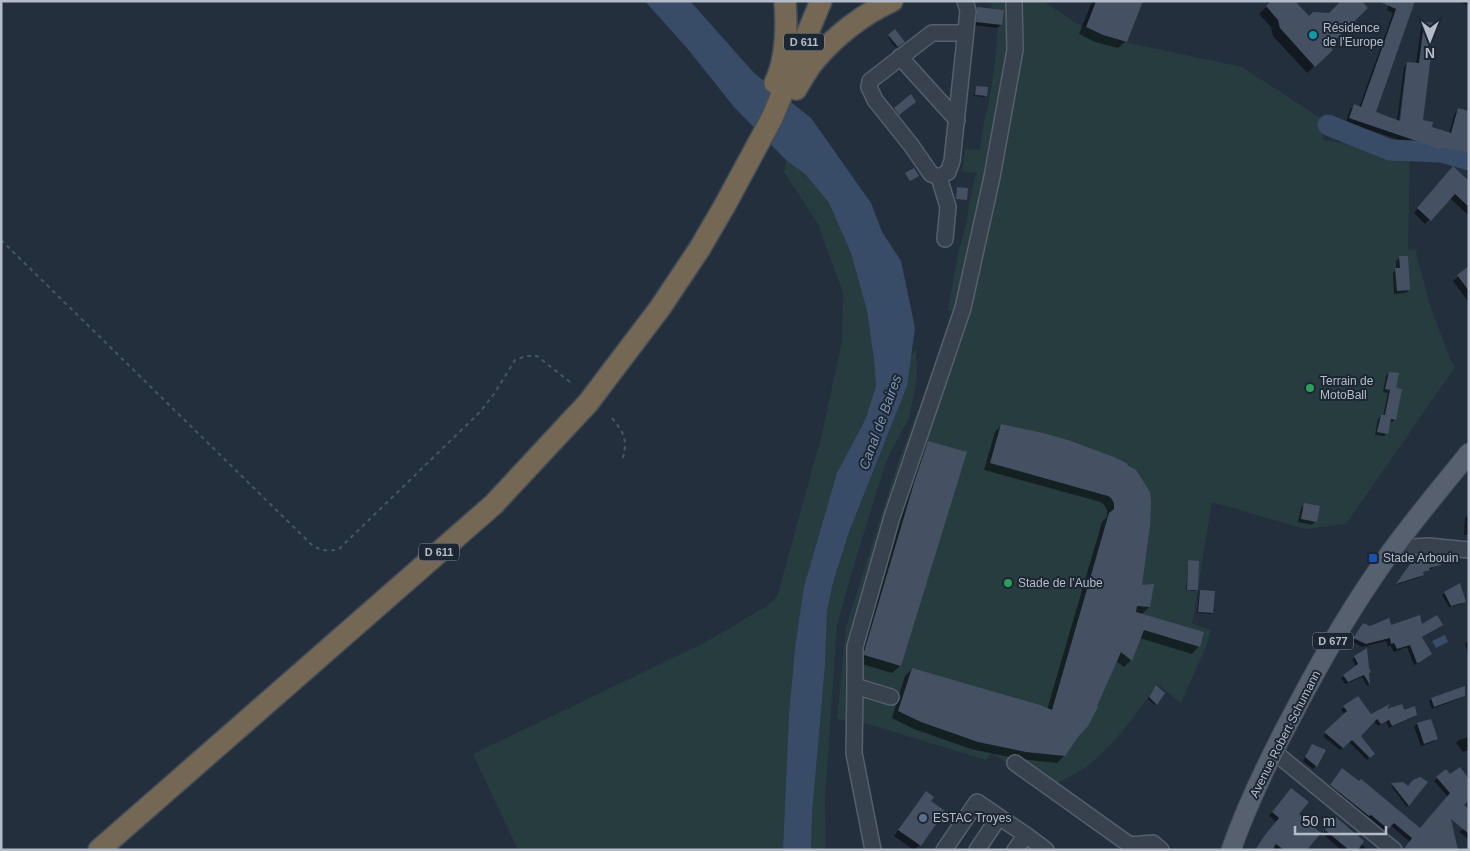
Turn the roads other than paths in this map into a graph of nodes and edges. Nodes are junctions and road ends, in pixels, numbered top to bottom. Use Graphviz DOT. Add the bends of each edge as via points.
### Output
graph roads {
  1 [pos="785,1"];
  2 [pos="821,1"];
  3 [pos="892,1"];
  4 [pos="965,1"];
  5 [pos="1014,1"];
  6 [pos="966,34"];
  7 [pos="900,58"];
  8 [pos="787,82"];
  9 [pos="956,120"];
  10 [pos="752,147"];
  11 [pos="939,177"];
  12 [pos="944,239"];
  13 [pos="1469,453"];
  14 [pos="1403,535"];
  15 [pos="1469,550"];
  16 [pos="855,686"];
  17 [pos="891,697"];
  18 [pos="1273,751"];
  19 [pos="1016,763"];
  20 [pos="999,817"];
  21 [pos="1026,835"];
  22 [pos="99,850"];
  23 [pos="873,850"];
  24 [pos="944,850"];
  25 [pos="977,850"];
  26 [pos="1015,850"];
  27 [pos="1046,850"];
  28 [pos="1161,850"];
  29 [pos="1231,850"];
  30 [pos="1394,850"];
  1 -- 8 [label="highway"];
  2 -- 8 [label="highway, D 611"];
  3 -- 8 [label="highway" via="844,31"];
  4 -- 6 [label="street" via="968,11"];
  5 -- 16 [label="street" via="1016,50 963,308 889,526 855,647"];
  6 -- 7 [label="street" via="932,33"];
  6 -- 9 [label="street"];
  7 -- 9 [label="street"];
  7 -- 11 [label="street" via="870,80 869,87 874,100 931,174"];
  8 -- 10 [label="highway"];
  8 -- 10 [label="highway" via="772,118"];
  9 -- 11 [label="street" via="952,161 948,172"];
  10 -- 22 [label="highway, D 611" via="725,206 700,248 660,308 588,403 494,504"];
  11 -- 12 [label="street" via="948,207"];
  13 -- 14 [label="main road, Avenue Robert Schumann / D 677"];
  14 -- 15 [label="street" via="1412,547"];
  14 -- 18 [label="main road, Avenue Robert Schumann / D 677" via="1346,619"];
  16 -- 17 [label="street"];
  16 -- 23 [label="street" via="854,754"];
  18 -- 29 [label="main road, Avenue Robert Schumann / D 677"];
  18 -- 30 [label="street"];
  19 -- 28 [label="street" via="1130,845 1153,844"];
  20 -- 21 [label="street"];
  20 -- 24 [label="street" via="977,802"];
  20 -- 25 [label="street"];
  21 -- 26 [label="street"];
  21 -- 27 [label="street"];
}
